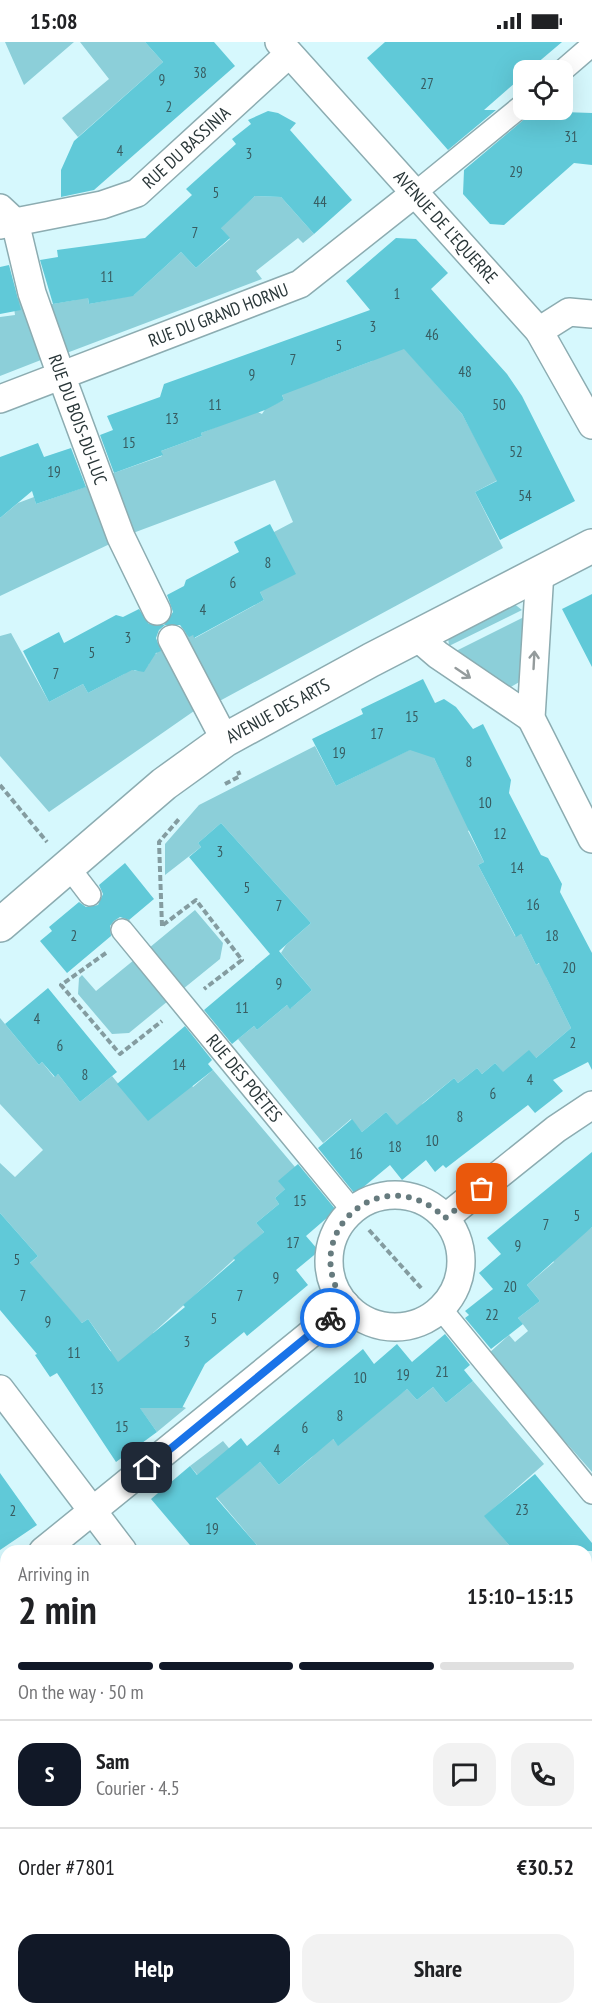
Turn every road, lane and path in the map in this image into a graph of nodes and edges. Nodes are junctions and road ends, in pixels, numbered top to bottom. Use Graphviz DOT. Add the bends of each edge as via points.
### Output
graph roads {
  1 [pos="592,45"];
  2 [pos="284,48"];
  3 [pos="573,62"];
  4 [pos="513,113"];
  5 [pos="415,192"];
  6 [pos="5,218"];
  7 [pos="592,314"];
  8 [pos="539,331"];
  9 [pos="61,375"];
  10 [pos="0,399"];
  11 [pos="592,425"];
  12 [pos="592,546"];
  13 [pos="540,571"];
  14 [pos="158,611"];
  15 [pos="417,637"];
  16 [pos="171,639"];
  17 [pos="531,718"];
  18 [pos="225,740"];
  19 [pos="0,785"];
  20 [pos="221,786"];
  21 [pos="180,818"];
  22 [pos="592,839"];
  23 [pos="67,865"];
  24 [pos="90,895"];
  25 [pos="0,926"];
  26 [pos="129,938"];
  27 [pos="592,1105"];
  28 [pos="353,1211"];
  29 [pos="445,1218"];
  30 [pos="346,1305"];
  31 [pos="441,1309"];
  32 [pos="0,1389"];
  33 [pos="592,1494"];
  34 [pos="92,1513"];
  35 [pos="51,1545"];
  36 [pos="118,1545"];
  1 -- 3 [label="street"];
  2 -- 5 [label="street, AVENUE DE L'EQUERRE"];
  2 -- 6 [label="street, RUE DU BASSINIA" via="137,193 102,205"];
  4 -- 5 [label="street"];
  5 -- 8 [label="street, AVENUE DE L'EQUERRE"];
  5 -- 9 [label="street, RUE DU GRAND HORNU" via="300,284"];
  6 -- 9 [label="street, RUE DU BOIS-DU-LUC"];
  7 -- 8 [label="street" via="569,312"];
  8 -- 11 [label="street, AVENUE DE L'EQUERRE"];
  9 -- 10 [label="street, RUE DU GRAND HORNU"];
  9 -- 14 [label="street, RUE DU BOIS-DU-LUC" via="121,537"];
  12 -- 13 [label="street, AVENUE DES ARTS"];
  13 -- 15 [label="street, AVENUE DES ARTS"];
  17 -- 13 [label="street, one-way"];
  15 -- 17 [label="street, one-way" via="438,656"];
  15 -- 18 [label="street, AVENUE DES ARTS"];
  16 -- 18 [label="street"];
  17 -- 22 [label="street"];
  18 -- 20 [label="path" via="240,776"];
  18 -- 23 [label="street, AVENUE DES ARTS" via="164,784"];
  19 -- 23 [label="path"];
  21 -- 26 [label="path" via="159,842 163,925"];
  23 -- 24 [label="street"];
  23 -- 25 [label="street, AVENUE DES ARTS"];
  26 -- 28 [label="street, RUE DES POÈTES"];
  27 -- 29 [label="street"];
  28 -- 29 [label="street" via="377,1198 408,1197 424,1202"];
  28 -- 30 [label="street" via="342,1223 330,1252 333,1283"];
  28 -- 31 [label="path"];
  29 -- 31 [label="street" via="461,1259 456,1287"];
  30 -- 31 [label="street" via="373,1323 398,1327 428,1318"];
  30 -- 34 [label="street"];
  31 -- 33 [label="street"];
  32 -- 34 [label="street"];
  34 -- 35 [label="street"];
  34 -- 36 [label="street"];
}
